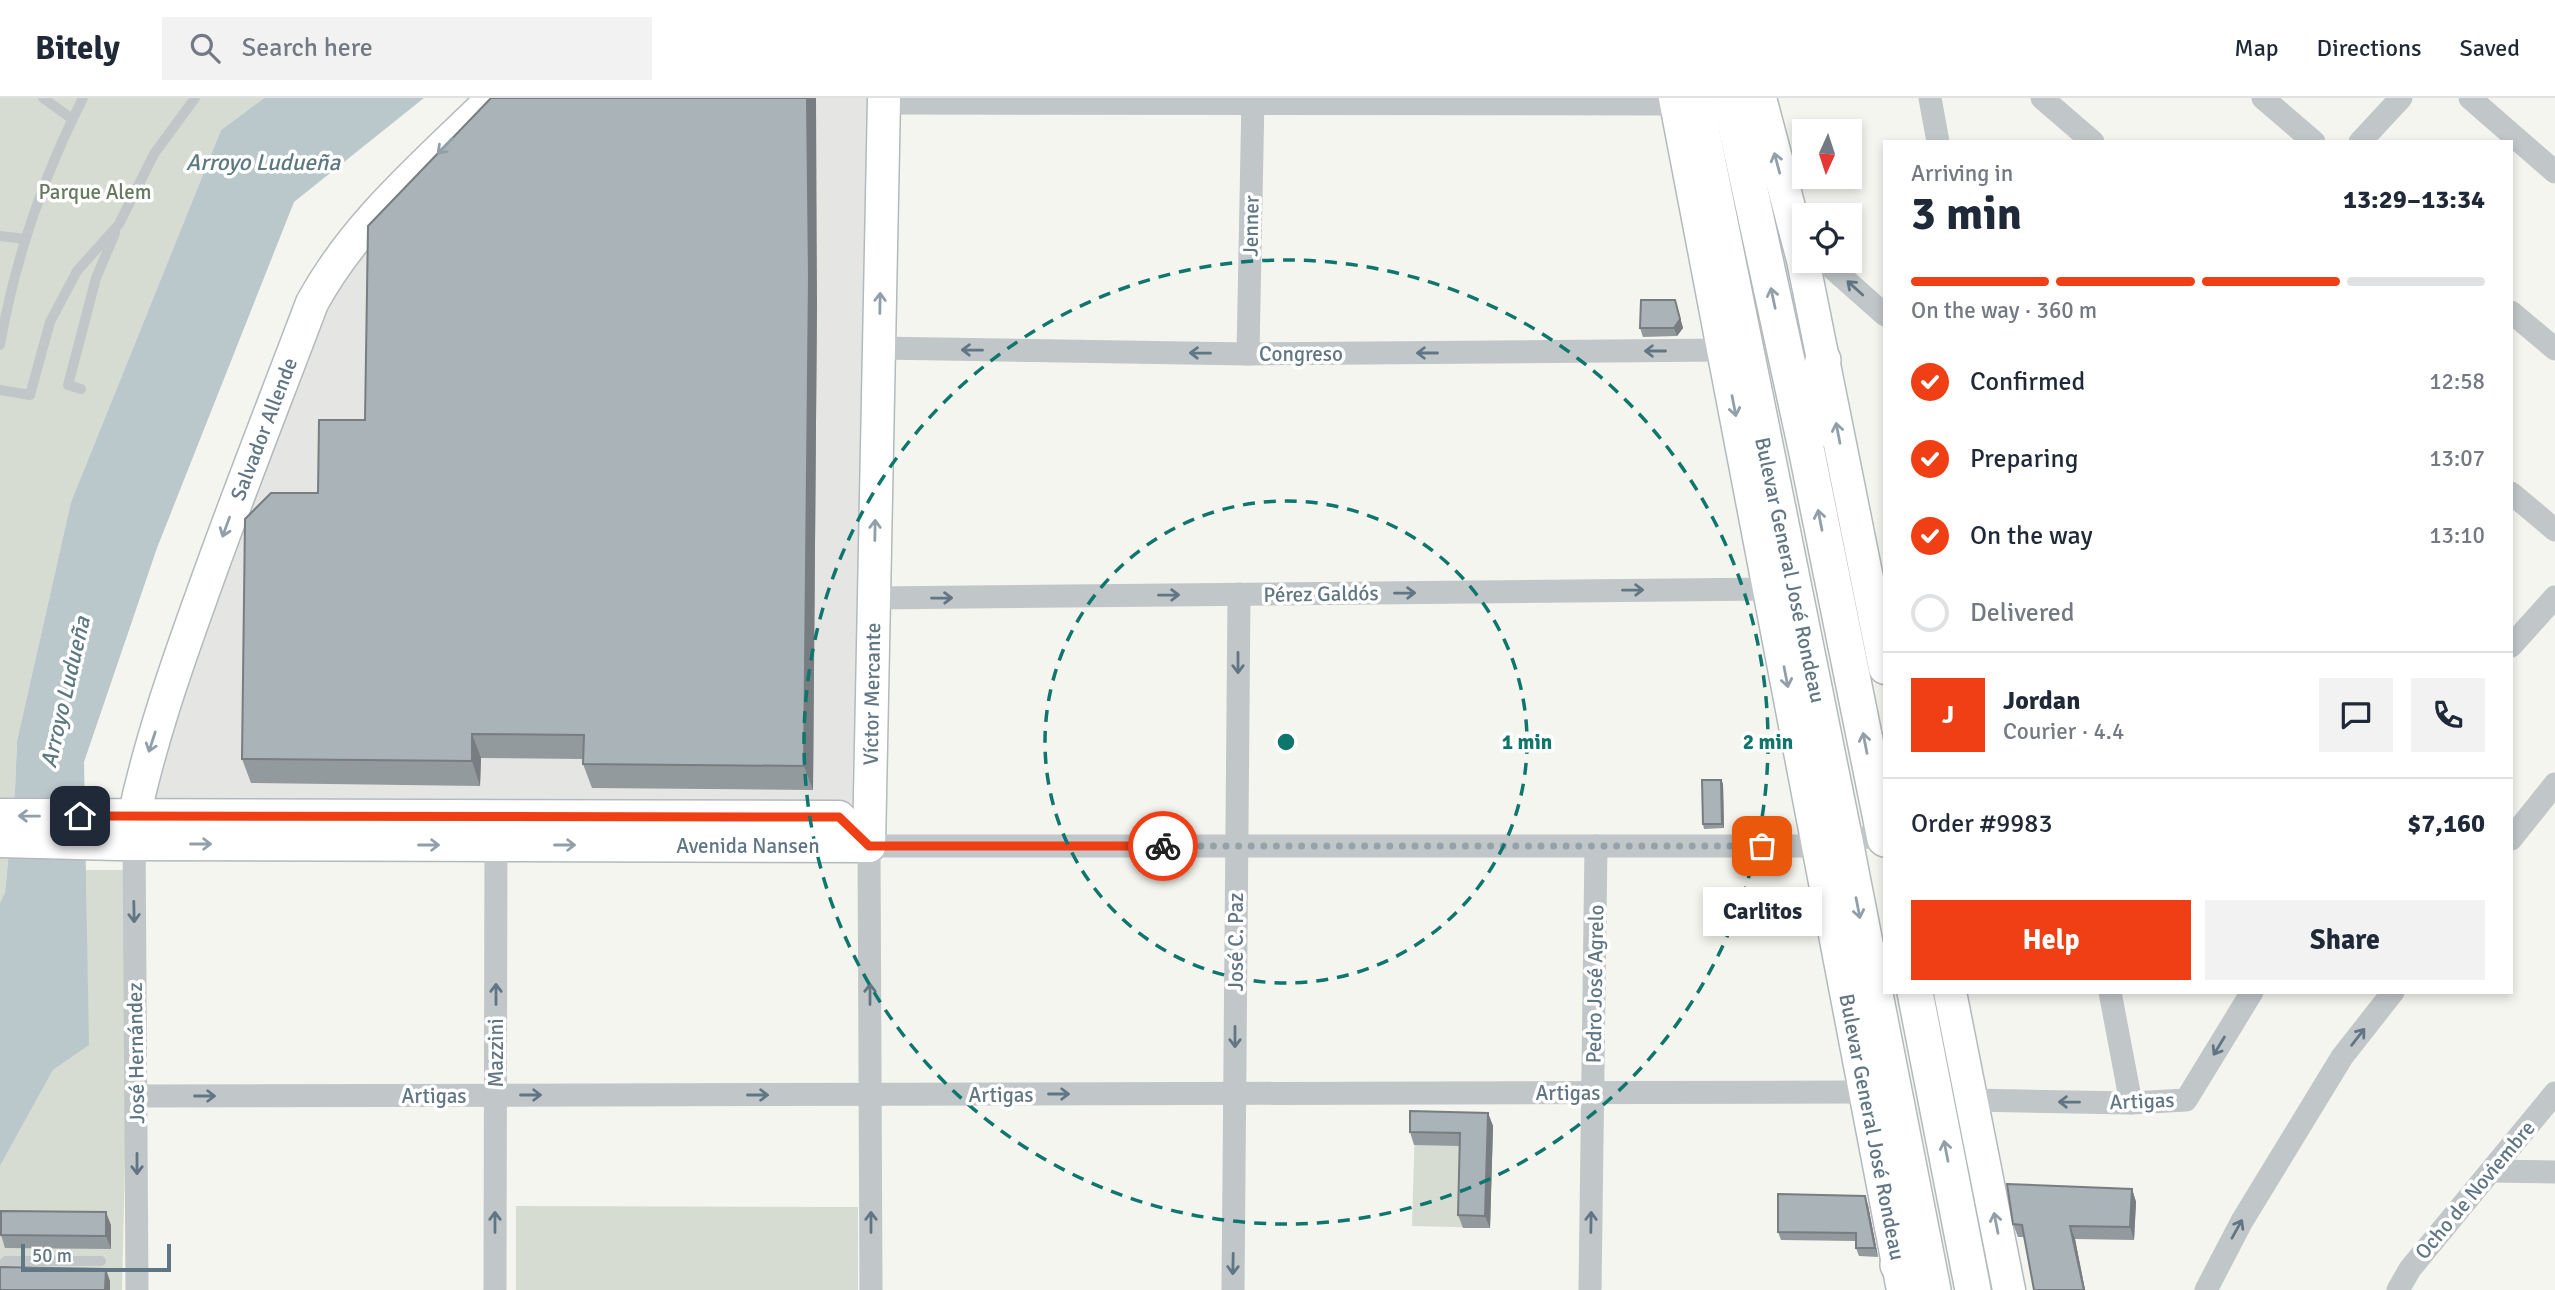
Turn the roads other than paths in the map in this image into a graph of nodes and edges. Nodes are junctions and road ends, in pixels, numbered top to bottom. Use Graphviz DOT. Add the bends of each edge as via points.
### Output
graph roads {
  1 [pos="43,98"];
  2 [pos="83,98"];
  3 [pos="195,98"];
  4 [pos="493,98"];
  5 [pos="1730,98"];
  6 [pos="1760,98"];
  7 [pos="1930,98"];
  8 [pos="2042,98"];
  9 [pos="2263,98"];
  10 [pos="2401,98"];
  11 [pos="2470,98"];
  12 [pos="1682,100"];
  13 [pos="884,101"];
  14 [pos="1253,101"];
  15 [pos="72,119"];
  16 [pos="1938,140"];
  17 [pos="2091,140"];
  18 [pos="2312,140"];
  19 [pos="2362,140"];
  20 [pos="2555,172"];
  21 [pos="1793,203"];
  22 [pos="119,224"];
  23 [pos="0,236"];
  24 [pos="25,239"];
  25 [pos="1813,273"];
  26 [pos="1828,273"];
  27 [pos="1883,314"];
  28 [pos="2513,314"];
  29 [pos="0,345"];
  30 [pos="879,348"];
  31 [pos="2555,349"];
  32 [pos="1723,351"];
  33 [pos="1248,354"];
  34 [pos="1823,360"];
  35 [pos="81,388"];
  36 [pos="0,390"];
  37 [pos="1807,453"];
  38 [pos="2513,495"];
  39 [pos="1780,529"];
  40 [pos="2555,530"];
  41 [pos="1769,589"];
  42 [pos="1239,594"];
  43 [pos="2555,597"];
  44 [pos="874,598"];
  45 [pos="1778,637"];
  46 [pos="2513,644"];
  47 [pos="1883,658"];
  48 [pos="2555,784"];
  49 [pos="0,816"];
  50 [pos="120,830"];
  51 [pos="496,831"];
  52 [pos="1883,831"];
  53 [pos="1883,836"];
  54 [pos="2513,836"];
  55 [pos="0,841"];
  56 [pos="1832,843"];
  57 [pos="869,846"];
  58 [pos="1237,846"];
  59 [pos="1596,846"];
  60 [pos="1914,994"];
  61 [pos="1950,994"];
  62 [pos="2110,994"];
  63 [pos="2251,994"];
  64 [pos="2391,994"];
  65 [pos="1865,1092"];
  66 [pos="1594,1093"];
  67 [pos="2555,1093"];
  68 [pos="1235,1094"];
  69 [pos="871,1095"];
  70 [pos="496,1096"];
  71 [pos="137,1097"];
  72 [pos="1971,1100"];
  73 [pos="2131,1103"];
  74 [pos="1906,1162"];
  75 [pos="2491,1171"];
  76 [pos="2555,1172"];
  77 [pos="101,1261"];
  78 [pos="0,1267"];
  79 [pos="1900,1278"];
  80 [pos="137,1290"];
  81 [pos="495,1290"];
  82 [pos="871,1290"];
  83 [pos="1233,1290"];
  84 [pos="1590,1290"];
  85 [pos="1933,1290"];
  86 [pos="1973,1290"];
  87 [pos="2009,1290"];
  88 [pos="2207,1290"];
  89 [pos="2398,1290"];
  1 -- 15 [label="lane"];
  2 -- 15 [label="lane"];
  3 -- 22 [label="lane" via="153,154"];
  4 -- 50 [label="street, Salvador Allende, one-way" via="365,224 312,303 244,477"];
  37 -- 5 [label="main road, Bulevar General José Rondeau, one-way"];
  21 -- 6 [label="street, one-way"];
  7 -- 16 [label="street"];
  8 -- 17 [label="street"];
  9 -- 18 [label="street"];
  10 -- 19 [label="street"];
  11 -- 20 [label="street"];
  12 -- 14 [label="street"];
  12 -- 32 [label="street, Bulevar General José Rondeau"];
  12 -- 39 [label="main road, Bulevar General José Rondeau"];
  13 -- 14 [label="street"];
  30 -- 13 [label="street, Víctor Mercante, one-way"];
  14 -- 33 [label="street, Jenner"];
  15 -- 24 [label="lane"];
  22 -- 35 [label="lane" via="96,278 68,385"];
  22 -- 36 [label="lane" via="77,271 61,301 30,395"];
  23 -- 24 [label="lane"];
  24 -- 29 [label="lane"];
  25 -- 34 [label="street"];
  27 -- 26 [label="street, one-way"];
  28 -- 31 [label="street"];
  33 -- 30 [label="street, Congreso, one-way"];
  44 -- 30 [label="street, Víctor Mercante, one-way"];
  32 -- 33 [label="street, Congreso, one-way"];
  32 -- 41 [label="street, Bulevar General José Rondeau, one-way"];
  34 -- 37 [label="main road"];
  47 -- 34 [label="street, one-way"];
  52 -- 37 [label="main road, Bulevar General José Rondeau, one-way"];
  38 -- 40 [label="street"];
  39 -- 45 [label="main road"];
  39 -- 56 [label="main road, Bulevar General José Rondeau"];
  42 -- 41 [label="street, Pérez Galdós, one-way"];
  41 -- 45 [label="street, Bulevar General José Rondeau"];
  44 -- 42 [label="street, Pérez Galdós, one-way"];
  42 -- 58 [label="street, José C. Paz, one-way"];
  43 -- 46 [label="street"];
  44 -- 57 [label="street, Víctor Mercante"];
  45 -- 56 [label="street, Bulevar General José Rondeau, one-way"];
  48 -- 54 [label="street"];
  50 -- 49 [label="street, Avenida Nansen, one-way"];
  50 -- 51 [label="street, Avenida Nansen"];
  50 -- 55 [label="street, Avenida Nansen"];
  50 -- 71 [label="street, José Hernández, one-way"];
  51 -- 57 [label="street, Avenida Nansen"];
  70 -- 51 [label="street, Mazzini, one-way"];
  53 -- 56 [label="street"];
  56 -- 59 [label="street"];
  56 -- 65 [label="street, Bulevar General José Rondeau"];
  56 -- 74 [label="main road, Bulevar General José Rondeau, one-way"];
  57 -- 58 [label="street"];
  69 -- 57 [label="street, Víctor Mercante, one-way"];
  58 -- 59 [label="street"];
  58 -- 68 [label="street, José C. Paz, one-way"];
  59 -- 66 [label="street, Pedro José Agrelo"];
  86 -- 60 [label="main road, one-way"];
  61 -- 72 [label="street"];
  62 -- 73 [label="street"];
  63 -- 73 [label="street, Artigas, one-way" via="2186,1100"];
  88 -- 64 [label="street, one-way" via="2242,1221 2342,1057"];
  65 -- 66 [label="street, Artigas"];
  65 -- 79 [label="street, Bulevar General José Rondeau"];
  66 -- 68 [label="street, Artigas"];
  84 -- 66 [label="street, Pedro José Agrelo, one-way"];
  67 -- 75 [label="street, Ocho de Noviembre"];
  69 -- 68 [label="street, Artigas, one-way"];
  68 -- 83 [label="street, José C. Paz, one-way"];
  70 -- 69 [label="street, Artigas, one-way"];
  82 -- 69 [label="street, Víctor Mercante, one-way"];
  71 -- 70 [label="street, Artigas, one-way"];
  81 -- 70 [label="street, Mazzini, one-way"];
  71 -- 80 [label="street, José Hernández, one-way"];
  73 -- 72 [label="street, Artigas, one-way"];
  87 -- 72 [label="street, one-way"];
  74 -- 79 [label="main road"];
  74 -- 85 [label="main road, Bulevar General José Rondeau"];
  75 -- 76 [label="street"];
  75 -- 89 [label="street, Ocho de Noviembre"];
  77 -- 78 [label="lane" via="5,1261"];
}
